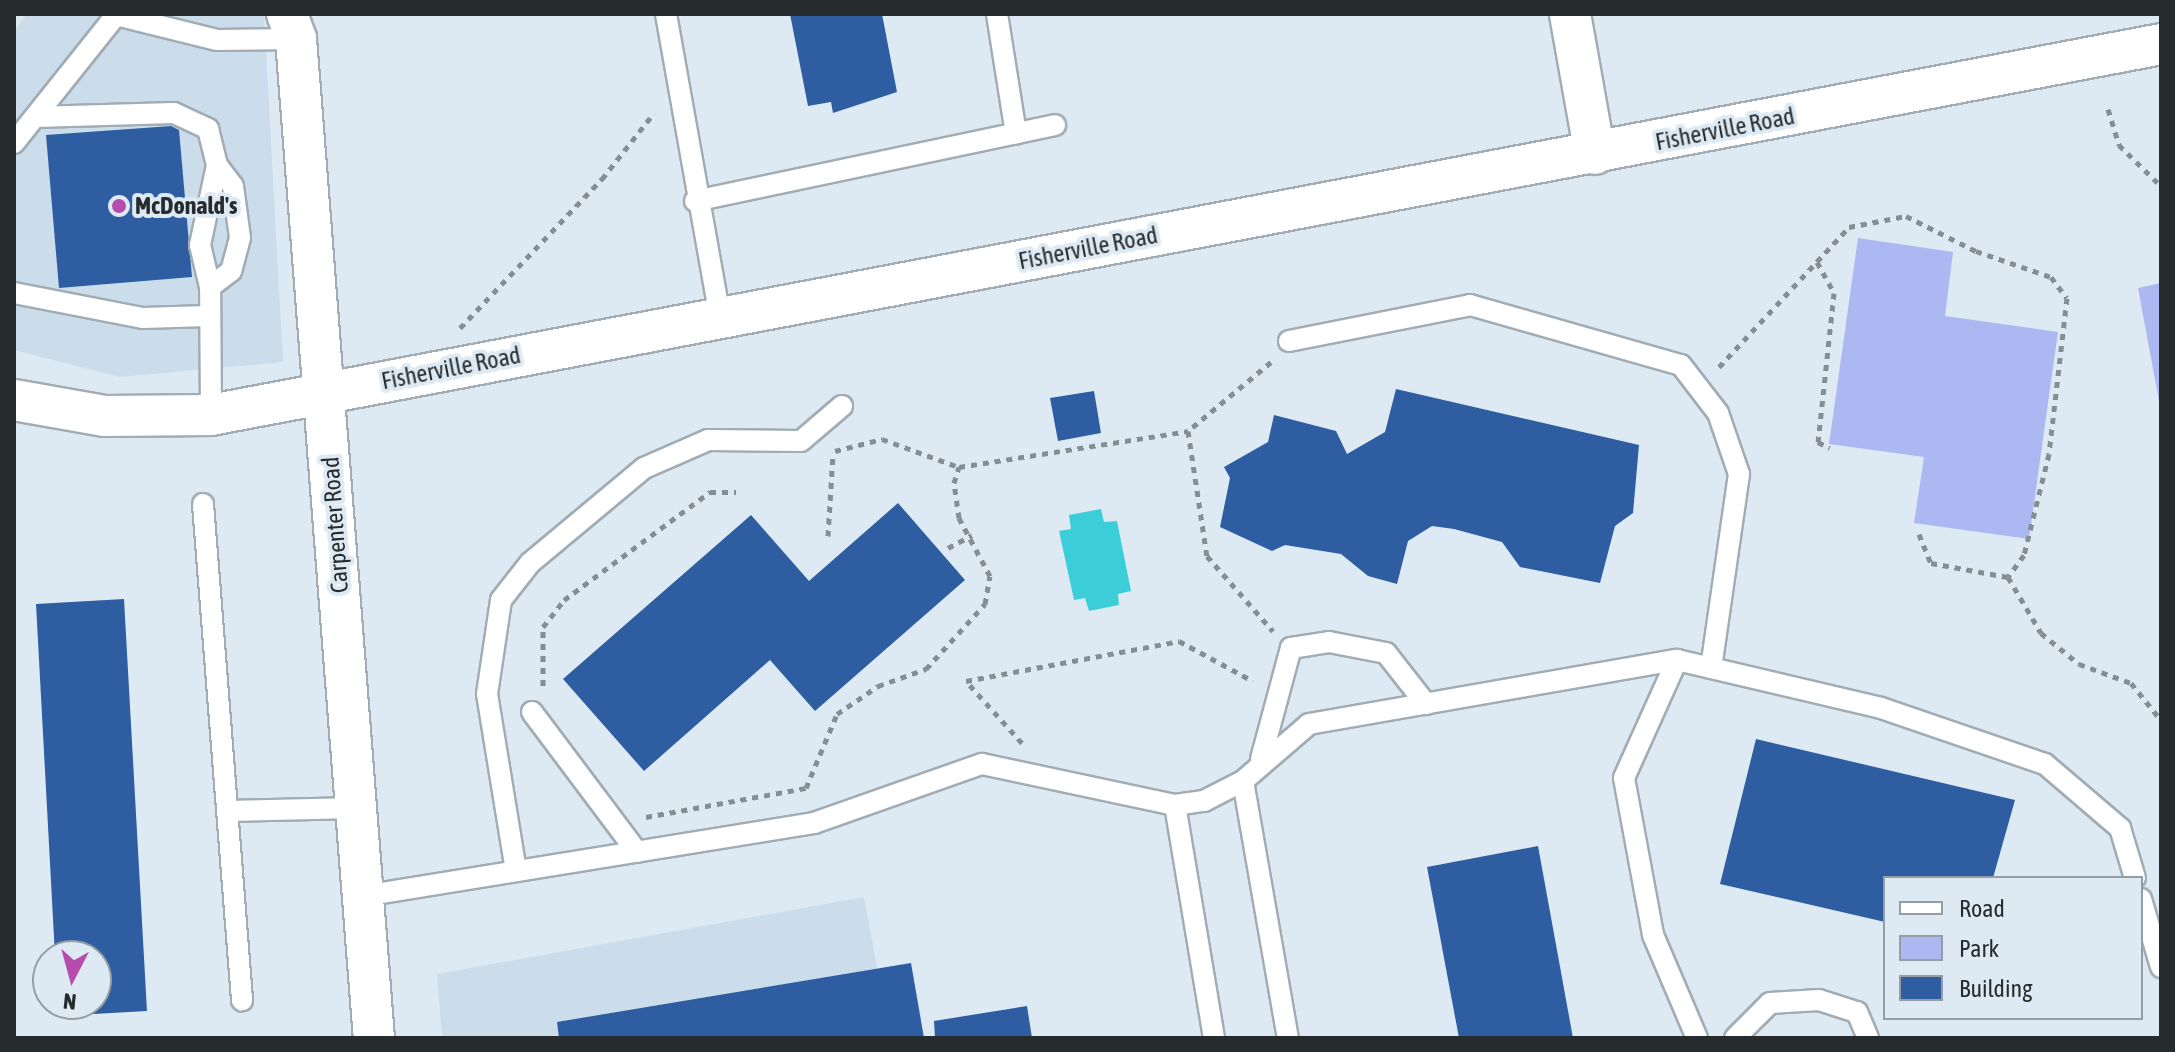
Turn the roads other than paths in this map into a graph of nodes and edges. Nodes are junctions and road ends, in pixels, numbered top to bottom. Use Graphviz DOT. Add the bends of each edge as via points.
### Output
graph roads {
  1 [pos="687,14"];
  2 [pos="997,14"];
  3 [pos="1570,14"];
  4 [pos="667,21"];
  5 [pos="291,27"];
  6 [pos="2161,44"];
  7 [pos="35,117"];
  8 [pos="1055,125"];
  9 [pos="1016,134"];
  10 [pos="14,143"];
  11 [pos="1595,154"];
  12 [pos="217,165"];
  13 [pos="695,201"];
  14 [pos="210,287"];
  15 [pos="14,293"];
  16 [pos="207,316"];
  17 [pos="720,317"];
  18 [pos="1289,341"];
  19 [pos="324,391"];
  20 [pos="14,400"];
  21 [pos="842,406"];
  22 [pos="211,415"];
  23 [pos="203,504"];
  24 [pos="1677,660"];
  25 [pos="1711,668"];
  26 [pos="1426,704"];
  27 [pos="532,712"];
  28 [pos="1261,759"];
  29 [pos="1243,781"];
  30 [pos="1175,805"];
  31 [pos="356,808"];
  32 [pos="227,811"];
  33 [pos="637,852"];
  34 [pos="516,871"];
  35 [pos="2134,876"];
  36 [pos="363,896"];
  37 [pos="2143,906"];
  38 [pos="2161,967"];
  39 [pos="242,1000"];
  40 [pos="374,1038"];
  41 [pos="1214,1038"];
  42 [pos="1288,1038"];
  43 [pos="1697,1038"];
  44 [pos="1735,1038"];
  45 [pos="1868,1038"];
  1 -- 4 [label="lane"];
  2 -- 9 [label="lane"];
  3 -- 11 [label="street"];
  4 -- 13 [label="lane"];
  5 -- 7 [label="lane" via="217,40 116,15"];
  5 -- 19 [label="street, Carpenter Road"];
  6 -- 11 [label="street, Fisherville Road"];
  7 -- 10 [label="lane"];
  7 -- 12 [label="lane" via="197,118 208,129"];
  8 -- 9 [label="lane"];
  9 -- 13 [label="lane"];
  11 -- 17 [label="street, Fisherville Road"];
  12 -- 14 [label="lane" via="200,245"];
  12 -- 14 [label="lane" via="233,186 240,238 231,271"];
  13 -- 17 [label="lane"];
  14 -- 16 [label="lane"];
  15 -- 16 [label="lane" via="143,318"];
  16 -- 22 [label="lane"];
  17 -- 19 [label="street, Fisherville Road"];
  18 -- 25 [label="lane" via="1470,305 1681,365 1718,413 1739,474"];
  19 -- 22 [label="street, Fisherville Road"];
  19 -- 31 [label="street, Carpenter Road"];
  20 -- 22 [label="street, Fisherville Road" via="105,416"];
  21 -- 34 [label="lane" via="801,441 708,440 644,468 530,563 501,600 487,694"];
  23 -- 32 [label="lane"];
  24 -- 25 [label="lane"];
  24 -- 26 [label="lane"];
  24 -- 43 [label="lane" via="1624,778 1653,935"];
  25 -- 35 [label="lane" via="1881,708 2045,764 2120,828"];
  26 -- 28 [label="lane" via="1309,724"];
  26 -- 28 [label="lane" via="1386,653 1329,642 1291,648"];
  27 -- 33 [label="lane"];
  28 -- 29 [label="lane"];
  29 -- 30 [label="lane" via="1204,801"];
  29 -- 42 [label="lane"];
  30 -- 33 [label="lane" via="982,764 814,823"];
  30 -- 41 [label="lane"];
  31 -- 32 [label="lane"];
  31 -- 36 [label="street, Carpenter Road"];
  32 -- 39 [label="lane"];
  33 -- 34 [label="lane"];
  34 -- 36 [label="lane"];
  36 -- 40 [label="street, Carpenter Road"];
  37 -- 38 [label="lane"];
  44 -- 45 [label="lane" via="1770,1003 1819,1000 1857,1012"];
}
